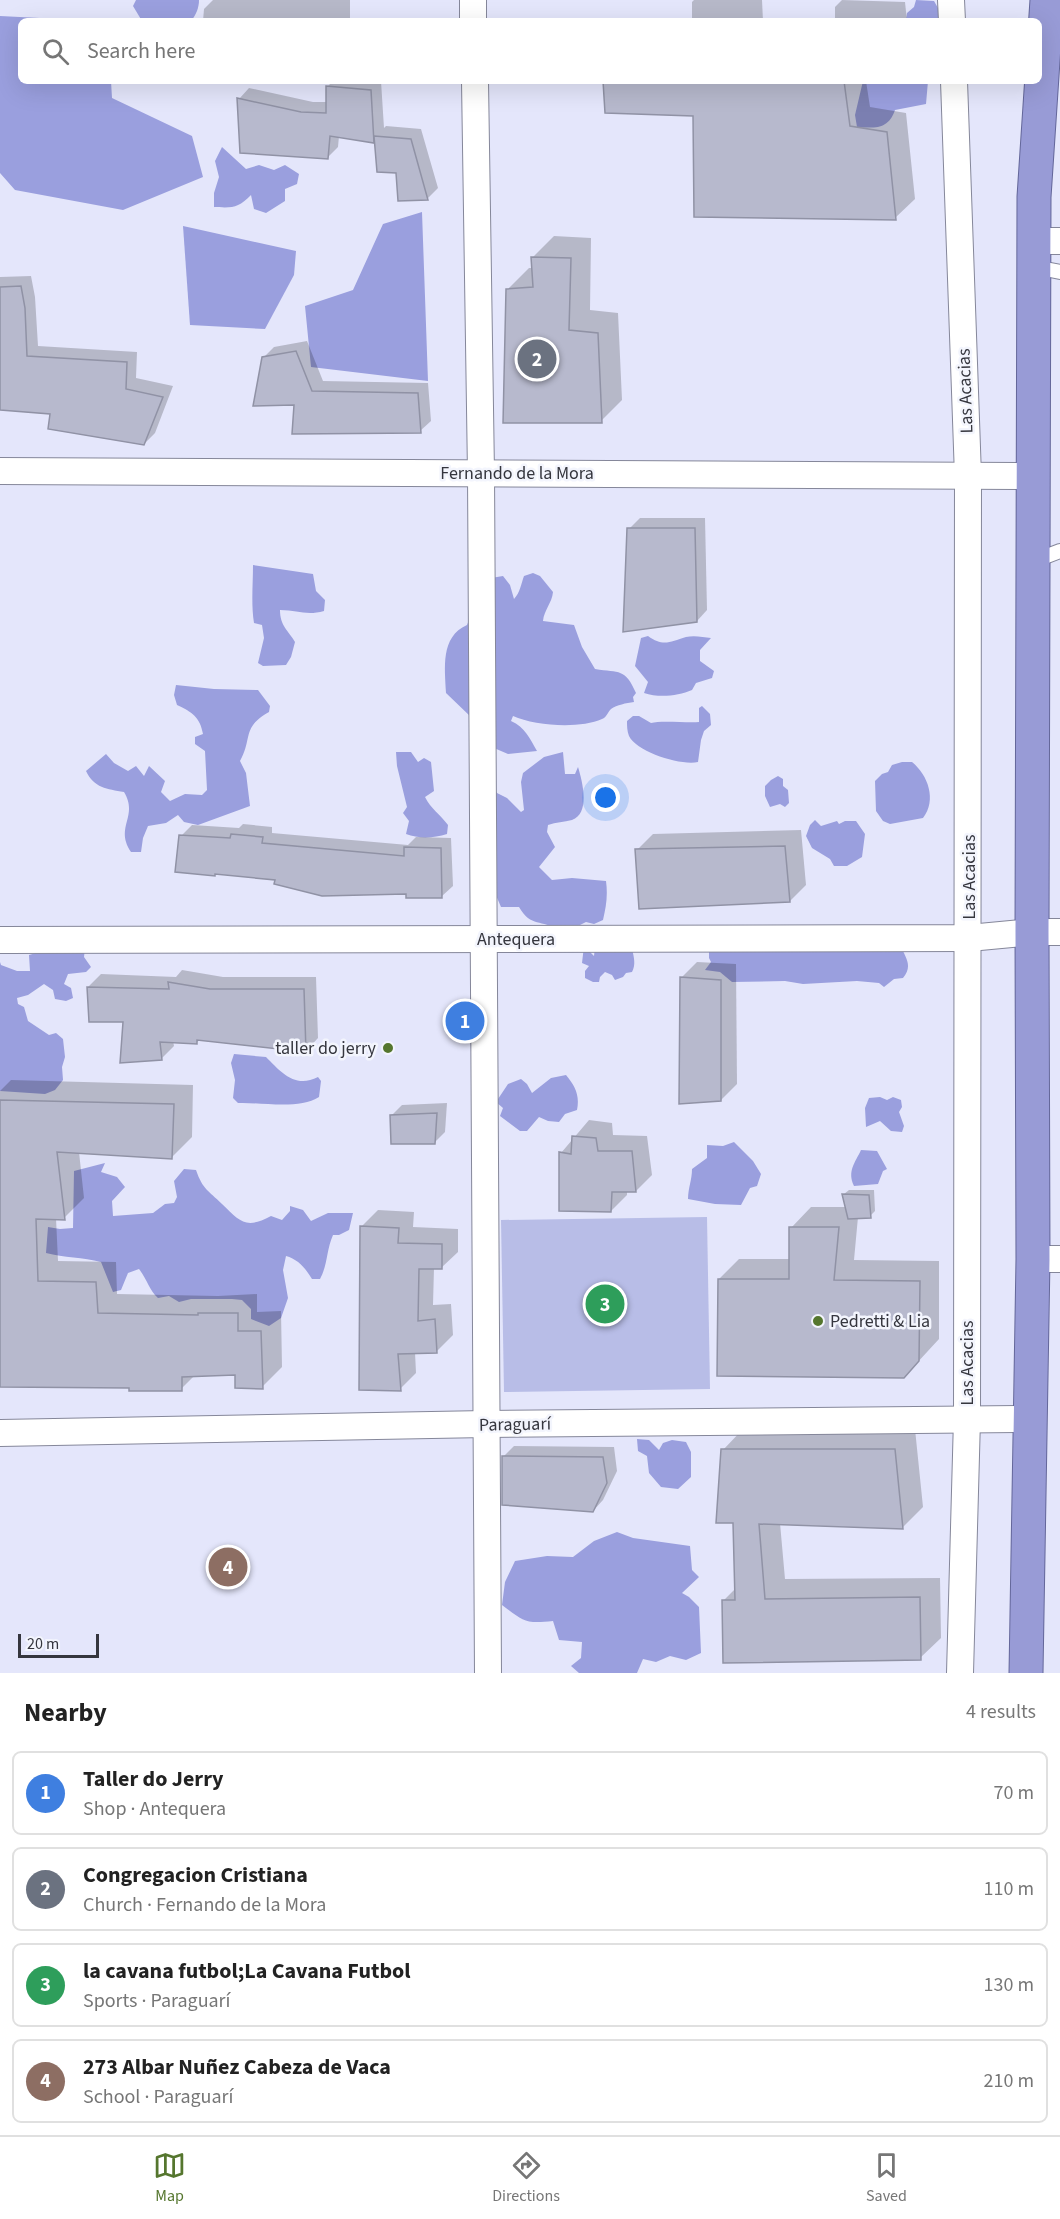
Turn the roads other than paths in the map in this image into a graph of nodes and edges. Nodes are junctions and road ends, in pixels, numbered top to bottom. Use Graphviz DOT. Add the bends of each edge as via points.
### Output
graph roads {
  1 [pos="473,0"];
  2 [pos="951,0"];
  3 [pos="1047,0"];
  4 [pos="474,18"];
  5 [pos="952,18"];
  6 [pos="1042,76"];
  7 [pos="474,84"];
  8 [pos="954,84"];
  9 [pos="1041,84"];
  10 [pos="1047,255"];
  11 [pos="0,471"];
  12 [pos="481,473"];
  13 [pos="968,476"];
  14 [pos="1034,476"];
  15 [pos="1047,556"];
  16 [pos="1046,932"];
  17 [pos="969,938"];
  18 [pos="485,939"];
  19 [pos="0,940"];
  20 [pos="1047,1259"];
  21 [pos="967,1419"];
  22 [pos="1030,1419"];
  23 [pos="486,1424"];
  24 [pos="0,1433"];
  25 [pos="488,1673"];
  26 [pos="960,1673"];
  27 [pos="1026,1673"];
  1 -- 4 [label="street"];
  2 -- 5 [label="street"];
  3 -- 6 [label="highway"];
  7 -- 12 [label="street"];
  8 -- 13 [label="street, Las Acacias"];
  9 -- 10 [label="highway" via="1034,197"];
  10 -- 14 [label="highway"];
  11 -- 12 [label="street, Fernando de la Mora"];
  12 -- 13 [label="street, Fernando de la Mora"];
  12 -- 18 [label="street"];
  13 -- 14 [label="street, Fernando de la Mora"];
  13 -- 17 [label="street, Las Acacias"];
  14 -- 15 [label="highway"];
  15 -- 16 [label="highway"];
  16 -- 17 [label="street, Antequera"];
  16 -- 20 [label="highway"];
  17 -- 18 [label="street, Antequera"];
  17 -- 21 [label="street, Las Acacias"];
  18 -- 19 [label="street, Antequera"];
  18 -- 23 [label="street"];
  20 -- 22 [label="highway"];
  21 -- 22 [label="street, Paraguarí"];
  21 -- 23 [label="street, Paraguarí"];
  21 -- 26 [label="street, Las Acacias"];
  22 -- 27 [label="highway"];
  23 -- 24 [label="street, Paraguarí"];
  23 -- 25 [label="street"];
}
